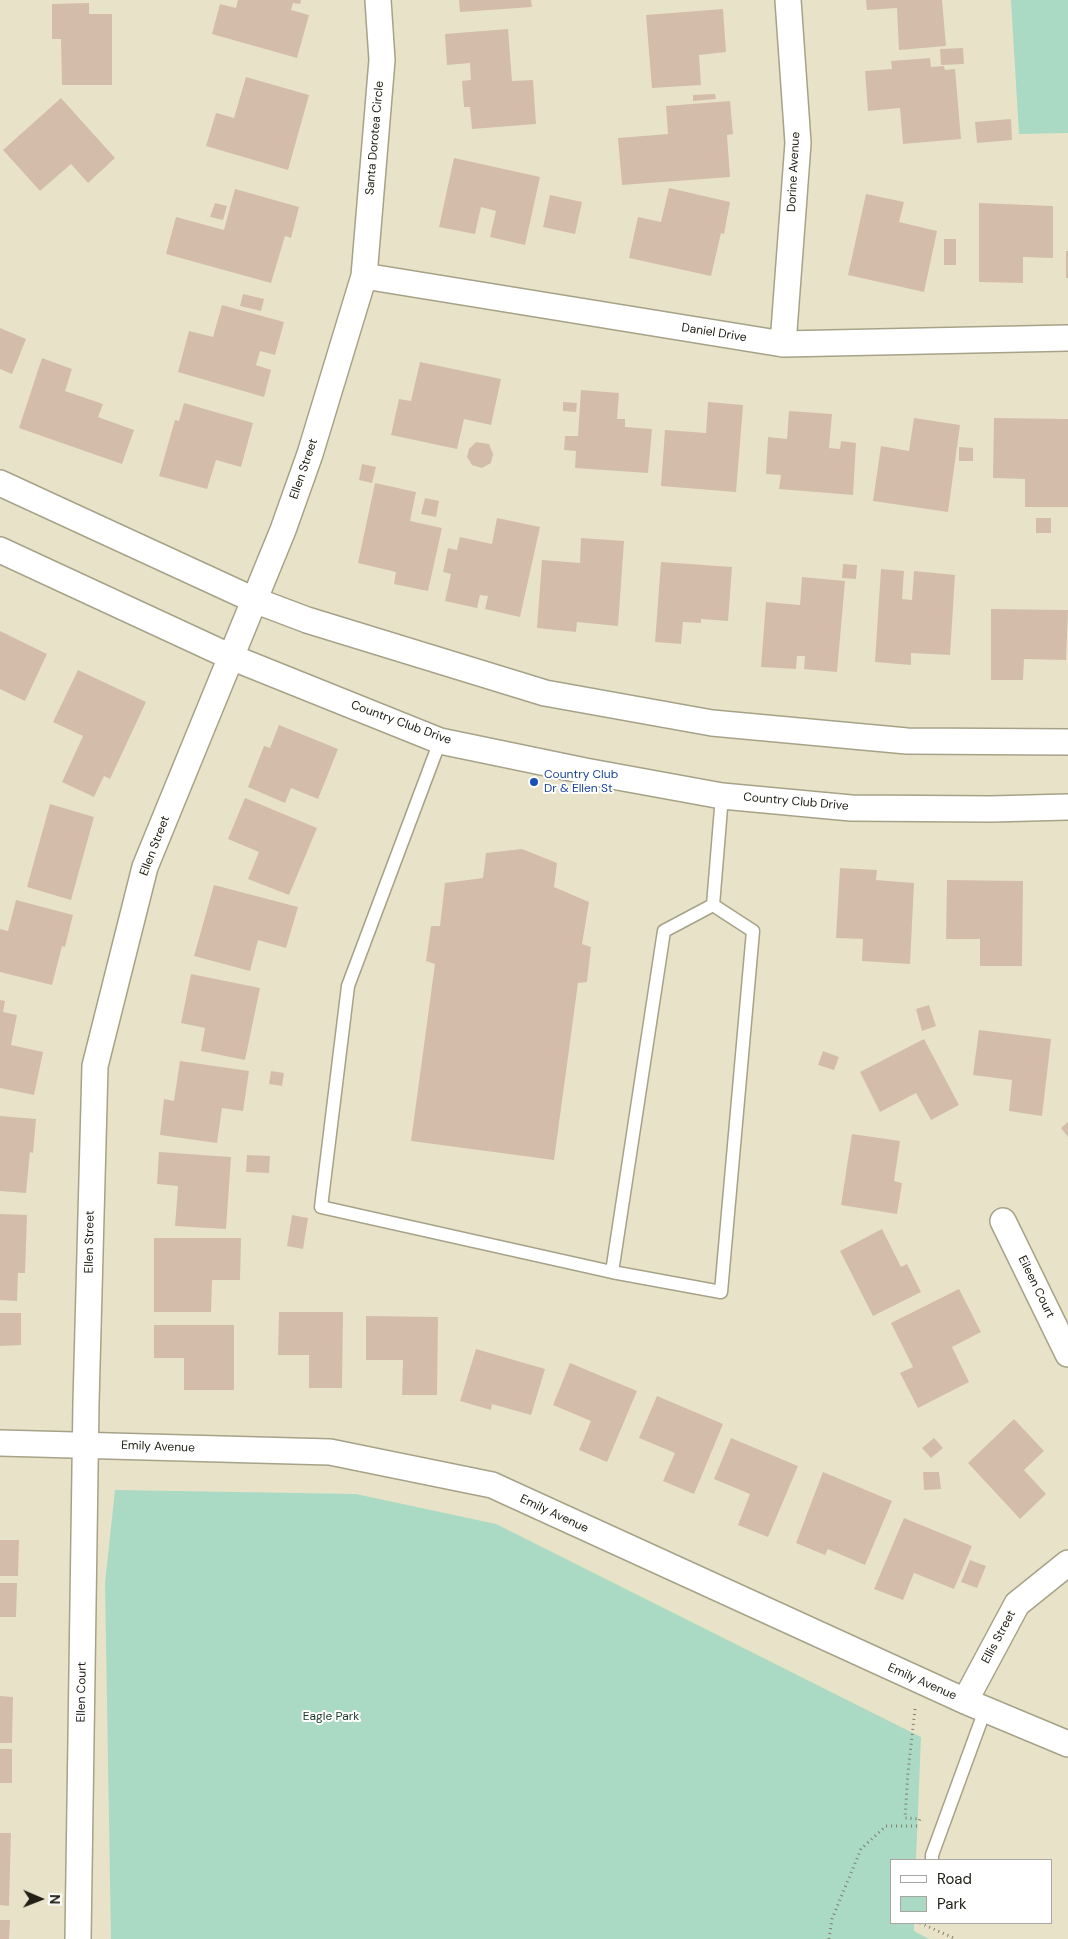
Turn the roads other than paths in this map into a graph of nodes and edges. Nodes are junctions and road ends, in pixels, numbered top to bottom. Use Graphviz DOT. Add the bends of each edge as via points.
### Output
graph roads {
  1 [pos="378,0"];
  2 [pos="788,0"];
  3 [pos="364,276"];
  4 [pos="1068,338"];
  5 [pos="784,344"];
  6 [pos="0,483"];
  7 [pos="0,550"];
  8 [pos="254,600"];
  9 [pos="231,658"];
  10 [pos="440,740"];
  11 [pos="1068,742"];
  12 [pos="722,796"];
  13 [pos="1068,806"];
  14 [pos="713,905"];
  15 [pos="1003,1221"];
  16 [pos="612,1272"];
  17 [pos="1068,1354"];
  18 [pos="0,1443"];
  19 [pos="86,1445"];
  20 [pos="1068,1563"];
  21 [pos="975,1705"];
  22 [pos="1068,1744"];
  23 [pos="932,1859"];
  24 [pos="78,1939"];
  1 -- 3 [label="street, Santa Dorotea Circle" via="382,60"];
  2 -- 5 [label="street, Dorine Avenue" via="798,143"];
  3 -- 5 [label="street, Daniel Drive"];
  3 -- 8 [label="street, Ellen Street" via="310,454"];
  4 -- 5 [label="street, Daniel Drive"];
  6 -- 8 [label="street"];
  7 -- 9 [label="street, Country Club Drive"];
  8 -- 9 [label="street, Ellen Street"];
  8 -- 11 [label="street" via="307,620 545,693 712,723 907,741"];
  9 -- 10 [label="street, Country Club Drive"];
  9 -- 19 [label="street, Ellen Street" via="145,866 95,1066"];
  10 -- 12 [label="street, Country Club Drive" via="585,772"];
  10 -- 16 [label="lane" via="348,986 320,1207"];
  12 -- 13 [label="street, Country Club Drive" via="851,808"];
  12 -- 14 [label="lane"];
  14 -- 16 [label="lane" via="664,931"];
  14 -- 16 [label="lane" via="753,931 721,1292"];
  15 -- 17 [label="street, Eileen Court"];
  18 -- 19 [label="street, Emily Avenue"];
  19 -- 21 [label="street, Emily Avenue" via="330,1452 492,1486"];
  19 -- 24 [label="street, Ellen Court"];
  20 -- 21 [label="street, Ellis Street" via="1017,1604"];
  21 -- 22 [label="street, Emily Avenue"];
  21 -- 23 [label="lane"];
}
